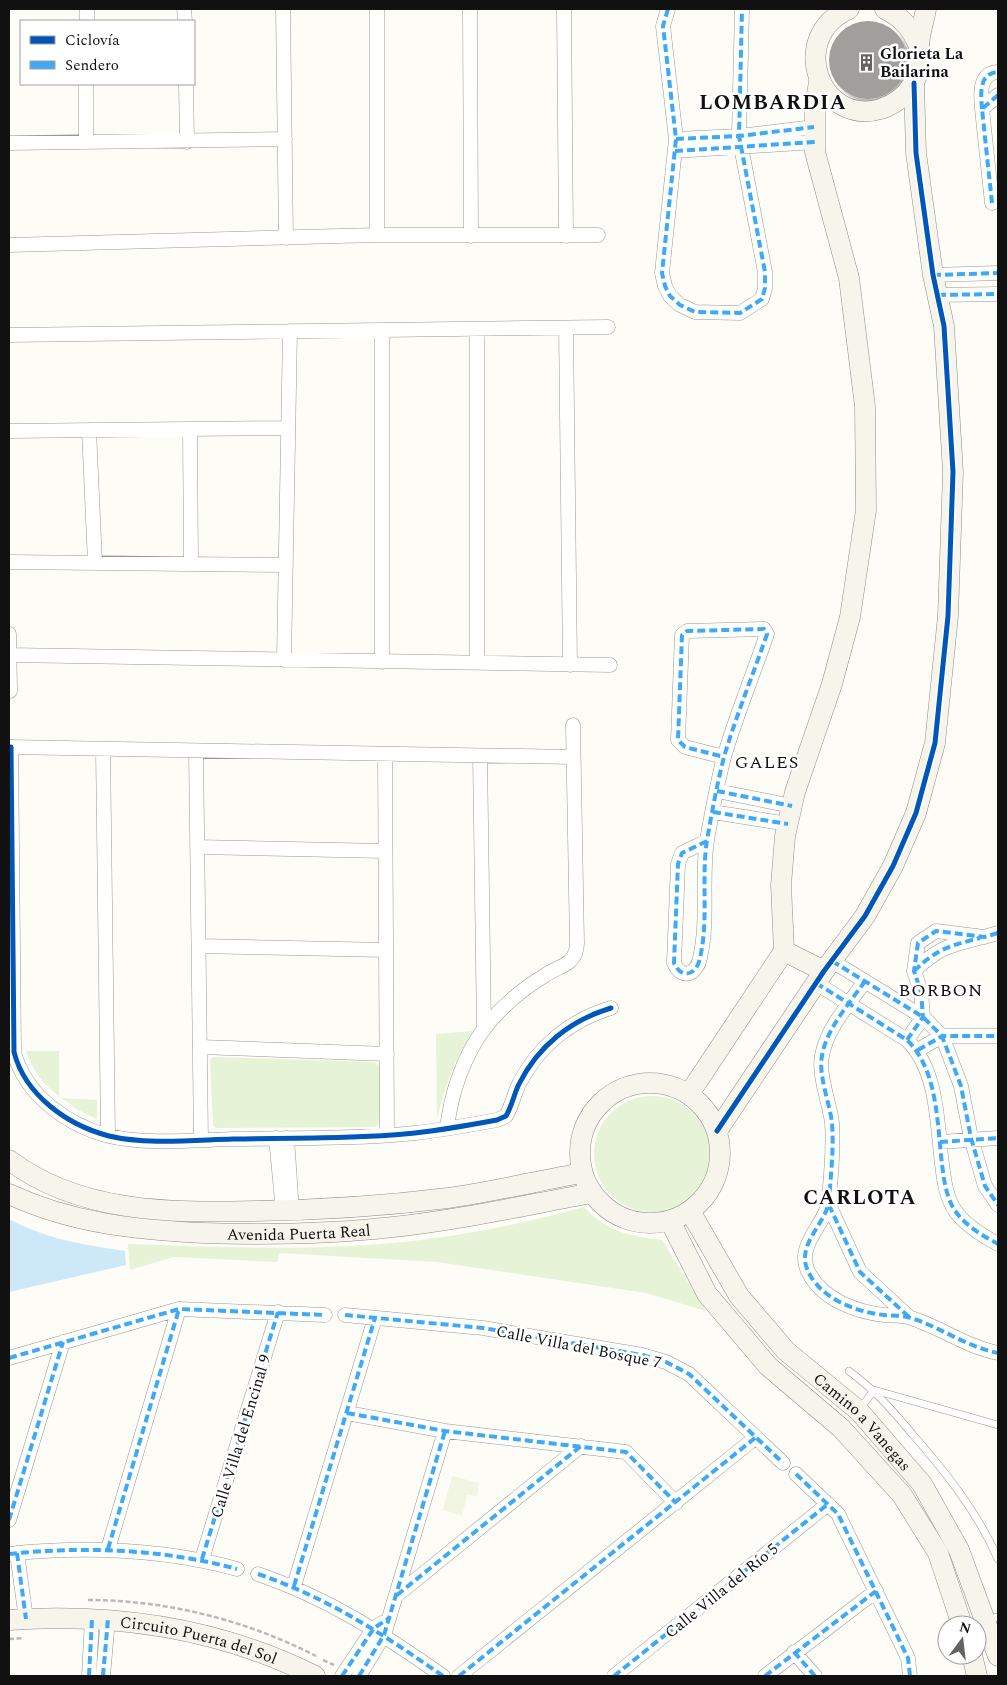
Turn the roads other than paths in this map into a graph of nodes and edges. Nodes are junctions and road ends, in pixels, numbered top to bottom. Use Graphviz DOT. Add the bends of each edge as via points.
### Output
graph roads {
  1 [pos="283,9"];
  2 [pos="376,9"];
  3 [pos="470,9"];
  4 [pos="564,9"];
  5 [pos="668,9"];
  6 [pos="742,9"];
  7 [pos="821,9"];
  8 [pos="848,9"];
  9 [pos="885,9"];
  10 [pos="926,9"];
  11 [pos="820,33"];
  12 [pos="919,46"];
  13 [pos="998,72"];
  14 [pos="819,82"];
  15 [pos="914,83"];
  16 [pos="86,85"];
  17 [pos="186,85"];
  18 [pos="998,95"];
  19 [pos="982,109"];
  20 [pos="814,135"];
  21 [pos="285,139"];
  22 [pos="86,142"];
  23 [pos="187,142"];
  24 [pos="740,142"];
  25 [pos="9,143"];
  26 [pos="676,145"];
  27 [pos="992,203"];
  28 [pos="377,235"];
  29 [pos="598,235"];
  30 [pos="471,236"];
  31 [pos="566,236"];
  32 [pos="286,238"];
  33 [pos="9,245"];
  34 [pos="998,272"];
  35 [pos="933,275"];
  36 [pos="998,294"];
  37 [pos="938,295"];
  38 [pos="608,327"];
  39 [pos="566,328"];
  40 [pos="477,329"];
  41 [pos="382,330"];
  42 [pos="290,331"];
  43 [pos="9,335"];
  44 [pos="288,428"];
  45 [pos="190,429"];
  46 [pos="89,430"];
  47 [pos="9,431"];
  48 [pos="9,562"];
  49 [pos="95,563"];
  50 [pos="191,564"];
  51 [pos="286,565"];
  52 [pos="9,634"];
  53 [pos="9,655"];
  54 [pos="284,660"];
  55 [pos="382,662"];
  56 [pos="477,663"];
  57 [pos="570,665"];
  58 [pos="610,666"];
  59 [pos="10,691"];
  60 [pos="573,725"];
  61 [pos="10,747"];
  62 [pos="103,749"];
  63 [pos="196,751"];
  64 [pos="385,754"];
  65 [pos="480,756"];
  66 [pos="724,757"];
  67 [pos="573,758"];
  68 [pos="717,791"];
  69 [pos="713,812"];
  70 [pos="790,815"];
  71 [pos="707,841"];
  72 [pos="197,847"];
  73 [pos="385,851"];
  74 [pos="998,933"];
  75 [pos="198,946"];
  76 [pos="386,950"];
  77 [pos="784,951"];
  78 [pos="824,971"];
  79 [pos="865,981"];
  80 [pos="850,1003"];
  81 [pos="611,1008"];
  82 [pos="923,1017"];
  83 [pos="484,1029"];
  84 [pos="942,1036"];
  85 [pos="996,1038"];
  86 [pos="908,1040"];
  87 [pos="200,1047"];
  88 [pos="918,1050"];
  89 [pos="387,1054"];
  90 [pos="689,1094"];
  91 [pos="447,1128"];
  92 [pos="718,1131"];
  93 [pos="108,1135"];
  94 [pos="387,1135"];
  95 [pos="281,1138"];
  96 [pos="971,1138"];
  97 [pos="998,1138"];
  98 [pos="201,1140"];
  99 [pos="940,1142"];
  100 [pos="9,1160"];
  101 [pos="582,1173"];
  102 [pos="592,1193"];
  103 [pos="9,1194"];
  104 [pos="829,1205"];
  105 [pos="998,1206"];
  106 [pos="287,1211"];
  107 [pos="690,1211"];
  108 [pos="670,1221"];
  109 [pos="998,1244"];
  110 [pos="179,1309"];
  111 [pos="278,1312"];
  112 [pos="325,1315"];
  113 [pos="346,1315"];
  114 [pos="909,1317"];
  115 [pos="375,1318"];
  116 [pos="63,1342"];
  117 [pos="998,1353"];
  118 [pos="9,1358"];
  119 [pos="849,1372"];
  120 [pos="874,1390"];
  121 [pos="859,1411"];
  122 [pos="347,1413"];
  123 [pos="998,1425"];
  124 [pos="445,1431"];
  125 [pos="755,1438"];
  126 [pos="582,1446"];
  127 [pos="783,1463"];
  128 [pos="796,1474"];
  129 [pos="676,1503"];
  130 [pos="828,1504"];
  131 [pos="9,1520"];
  132 [pos="108,1549"];
  133 [pos="13,1554"];
  134 [pos="998,1559"];
  135 [pos="202,1560"];
  136 [pos="237,1569"];
  137 [pos="258,1574"];
  138 [pos="294,1586"];
  139 [pos="876,1591"];
  140 [pos="397,1595"];
  141 [pos="959,1615"];
  142 [pos="992,1618"];
  143 [pos="17,1620"];
  144 [pos="100,1627"];
  145 [pos="379,1631"];
  146 [pos="794,1652"];
  147 [pos="998,1656"];
  148 [pos="349,1674"];
  149 [pos="89,1676"];
  150 [pos="103,1676"];
  151 [pos="315,1676"];
  152 [pos="443,1676"];
  153 [pos="459,1676"];
  154 [pos="614,1676"];
  155 [pos="765,1676"];
  156 [pos="815,1676"];
  157 [pos="910,1676"];
  1 -- 21 [label="street"];
  2 -- 28 [label="street"];
  3 -- 30 [label="street"];
  4 -- 31 [label="street"];
  5 -- 26 [label="street" via="663,26"];
  6 -- 24 [label="street"];
  7 -- 11 [label="street"];
  8 -- 11 [label="street" via="832,18"];
  9 -- 12 [label="street" via="899,16 912,30"];
  10 -- 12 [label="street"];
  11 -- 14 [label="street" via="814,65"];
  12 -- 15 [label="street" via="920,59"];
  13 -- 19 [label="street" via="988,75 982,82"];
  14 -- 15 [label="street" via="842,105 858,110 890,106"];
  14 -- 20 [label="street"];
  15 -- 35 [label="street" via="916,153"];
  16 -- 22 [label="street"];
  17 -- 23 [label="street"];
  18 -- 19 [label="street"];
  19 -- 27 [label="street"];
  20 -- 24 [label="street"];
  20 -- 70 [label="street" via="815,152 849,278 865,406 866,510 850,617"];
  21 -- 23 [label="street"];
  21 -- 32 [label="street"];
  22 -- 23 [label="street"];
  22 -- 25 [label="street"];
  24 -- 26 [label="street"];
  24 -- 26 [label="street" via="765,272 765,288 762,299 740,313 695,312 680,305 665,286 662,273"];
  28 -- 30 [label="street"];
  28 -- 32 [label="street"];
  29 -- 31 [label="street"];
  30 -- 31 [label="street"];
  32 -- 33 [label="street"];
  34 -- 35 [label="street"];
  35 -- 37 [label="street"];
  36 -- 37 [label="street"];
  37 -- 78 [label="street" via="944,326 953,472 948,616 935,743 916,813 892,866 865,916"];
  38 -- 39 [label="street"];
  39 -- 40 [label="street"];
  39 -- 57 [label="street"];
  40 -- 41 [label="street"];
  40 -- 56 [label="street"];
  41 -- 42 [label="street"];
  41 -- 55 [label="street"];
  42 -- 43 [label="street"];
  42 -- 44 [label="street"];
  44 -- 45 [label="street"];
  44 -- 51 [label="street"];
  45 -- 46 [label="street"];
  45 -- 50 [label="street"];
  46 -- 47 [label="street"];
  46 -- 49 [label="street"];
  48 -- 49 [label="street"];
  49 -- 50 [label="street"];
  50 -- 51 [label="street"];
  51 -- 54 [label="street"];
  52 -- 53 [label="street"];
  53 -- 54 [label="street"];
  53 -- 59 [label="street"];
  54 -- 55 [label="street"];
  55 -- 56 [label="street"];
  56 -- 57 [label="street"];
  57 -- 58 [label="street"];
  60 -- 67 [label="street"];
  61 -- 62 [label="street"];
  61 -- 93 [label="street" via="14,1052 18,1066 37,1094 80,1124"];
  62 -- 63 [label="street"];
  62 -- 93 [label="street"];
  63 -- 64 [label="street"];
  63 -- 72 [label="street"];
  64 -- 65 [label="street"];
  64 -- 73 [label="street"];
  65 -- 67 [label="street"];
  65 -- 83 [label="street"];
  66 -- 66 [label="street" via="767,634 764,629 687,631 682,636 678,740 685,746"];
  66 -- 68 [label="street"];
  67 -- 83 [label="street" via="575,954 567,963 525,989"];
  68 -- 69 [label="street"];
  68 -- 70 [label="street"];
  69 -- 70 [label="street"];
  69 -- 71 [label="street"];
  70 -- 77 [label="street" via="781,885"];
  71 -- 71 [label="street" via="685,851 679,858 674,963 679,972 686,974 697,968 704,942"];
  72 -- 73 [label="street"];
  72 -- 75 [label="street"];
  73 -- 76 [label="street"];
  74 -- 82 [label="street" via="984,936 953,932 930,934 918,943 914,971"];
  75 -- 76 [label="street"];
  75 -- 87 [label="street"];
  76 -- 89 [label="street"];
  77 -- 78 [label="street"];
  77 -- 90 [label="street"];
  78 -- 79 [label="street"];
  78 -- 80 [label="street"];
  78 -- 92 [label="street"];
  79 -- 80 [label="street"];
  79 -- 82 [label="street"];
  80 -- 86 [label="street"];
  80 -- 104 [label="street" via="822,1055 832,1122"];
  81 -- 91 [label="street" via="574,1023 539,1053 520,1081 506,1116"];
  82 -- 84 [label="street"];
  82 -- 86 [label="street"];
  83 -- 91 [label="street" via="471,1049 454,1089"];
  84 -- 85 [label="street"];
  84 -- 88 [label="street"];
  84 -- 96 [label="street" via="961,1086"];
  86 -- 88 [label="street"];
  87 -- 89 [label="street"];
  87 -- 98 [label="street"];
  88 -- 99 [label="street" via="932,1085"];
  89 -- 94 [label="street"];
  90 -- 92 [label="street" via="706,1110"];
  90 -- 101 [label="street" via="666,1084 642,1082 618,1089 598,1104 584,1124 579,1148"];
  91 -- 94 [label="street"];
  92 -- 107 [label="street" via="721,1154 717,1176 706,1196"];
  93 -- 98 [label="street" via="143,1140"];
  94 -- 95 [label="street"];
  95 -- 98 [label="street"];
  95 -- 106 [label="street"];
  96 -- 97 [label="street"];
  96 -- 99 [label="street"];
  96 -- 105 [label="street" via="985,1186"];
  99 -- 109 [label="street" via="944,1181 955,1211 969,1226"];
  100 -- 106 [label="street, Avenida Puerta Real" via="41,1180 110,1204 156,1210"];
  101 -- 102 [label="street"];
  101 -- 106 [label="street, Avenida Puerta Real" via="449,1198"];
  102 -- 103 [label="street, Avenida Puerta Real" via="393,1227 231,1234 157,1231 92,1223 61,1215"];
  102 -- 108 [label="street" via="607,1209 626,1220"];
  104 -- 114 [label="street" via="860,1272"];
  104 -- 114 [label="street" via="816,1226 806,1253 805,1262 810,1276 830,1296 855,1309"];
  107 -- 108 [label="street"];
  107 -- 121 [label="street, Camino a Vanegas" via="739,1296 786,1351"];
  108 -- 141 [label="street, Camino a Vanegas" via="713,1302 768,1366 841,1428 902,1495 938,1553"];
  110 -- 111 [label="street"];
  110 -- 116 [label="street"];
  110 -- 132 [label="street"];
  111 -- 112 [label="street"];
  111 -- 135 [label="street, Calle Villa del Encinal 9"];
  113 -- 115 [label="street, Calle Villa del Bosque 7"];
  114 -- 117 [label="street"];
  115 -- 122 [label="street"];
  115 -- 125 [label="street, Calle Villa del Bosque 7" via="483,1328 666,1362 689,1374"];
  116 -- 118 [label="street"];
  116 -- 131 [label="street"];
  119 -- 120 [label="lane"];
  120 -- 121 [label="lane"];
  120 -- 123 [label="lane"];
  120 -- 134 [label="lane" via="962,1495 987,1533"];
  121 -- 142 [label="street, Camino a Vanegas" via="922,1484"];
  122 -- 124 [label="street"];
  122 -- 138 [label="street"];
  124 -- 126 [label="street"];
  124 -- 140 [label="street"];
  125 -- 127 [label="street, Calle Villa del Bosque 7"];
  125 -- 129 [label="street"];
  126 -- 129 [label="street" via="630,1455"];
  126 -- 140 [label="street"];
  128 -- 130 [label="street"];
  129 -- 153 [label="street"];
  130 -- 139 [label="street" via="838,1514"];
  130 -- 154 [label="street, Calle Villa del Río 5"];
  132 -- 133 [label="street"];
  132 -- 135 [label="street"];
  133 -- 143 [label="street"];
  135 -- 136 [label="street"];
  137 -- 138 [label="street"];
  138 -- 145 [label="street"];
  139 -- 146 [label="street"];
  139 -- 157 [label="street" via="908,1658"];
  140 -- 145 [label="street" via="388,1620"];
  142 -- 147 [label="street, Camino a Vanegas"];
  143 -- 144 [label="street, Circuito Puerta del Sol"];
  144 -- 149 [label="street"];
  144 -- 150 [label="street"];
  144 -- 151 [label="street, Circuito Puerta del Sol" via="165,1626 243,1646"];
  145 -- 148 [label="street"];
  145 -- 152 [label="street"];
  146 -- 155 [label="street"];
  146 -- 156 [label="street"];
}
